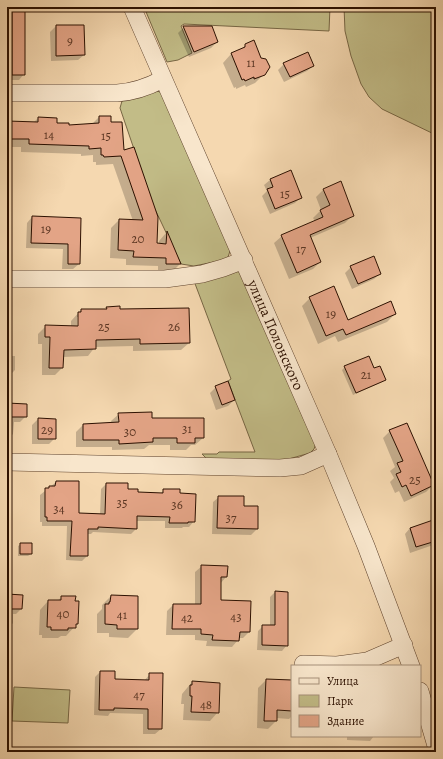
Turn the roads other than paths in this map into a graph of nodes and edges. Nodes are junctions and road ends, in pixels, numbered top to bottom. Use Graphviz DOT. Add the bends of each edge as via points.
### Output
graph roads {
  1 [pos="132,7"];
  2 [pos="163,79"];
  3 [pos="7,93"];
  4 [pos="244,260"];
  5 [pos="7,279"];
  6 [pos="328,454"];
  7 [pos="7,462"];
  8 [pos="404,645"];
  9 [pos="303,664"];
  10 [pos="411,665"];
  11 [pos="421,694"];
  12 [pos="436,746"];
  1 -- 2 [label="street, улица Полонского"];
  2 -- 3 [label="street" via="145,88 117,94"];
  2 -- 4 [label="street, улица Полонского"];
  4 -- 5 [label="street" via="202,274 164,279"];
  4 -- 6 [label="street, улица Полонского"];
  6 -- 7 [label="street" via="301,466 280,468"];
  6 -- 8 [label="street, улица Полонского"];
  8 -- 9 [label="street" via="362,662 337,665"];
  8 -- 10 [label="street, улица Полонского"];
  11 -- 12 [label="street"];
}
